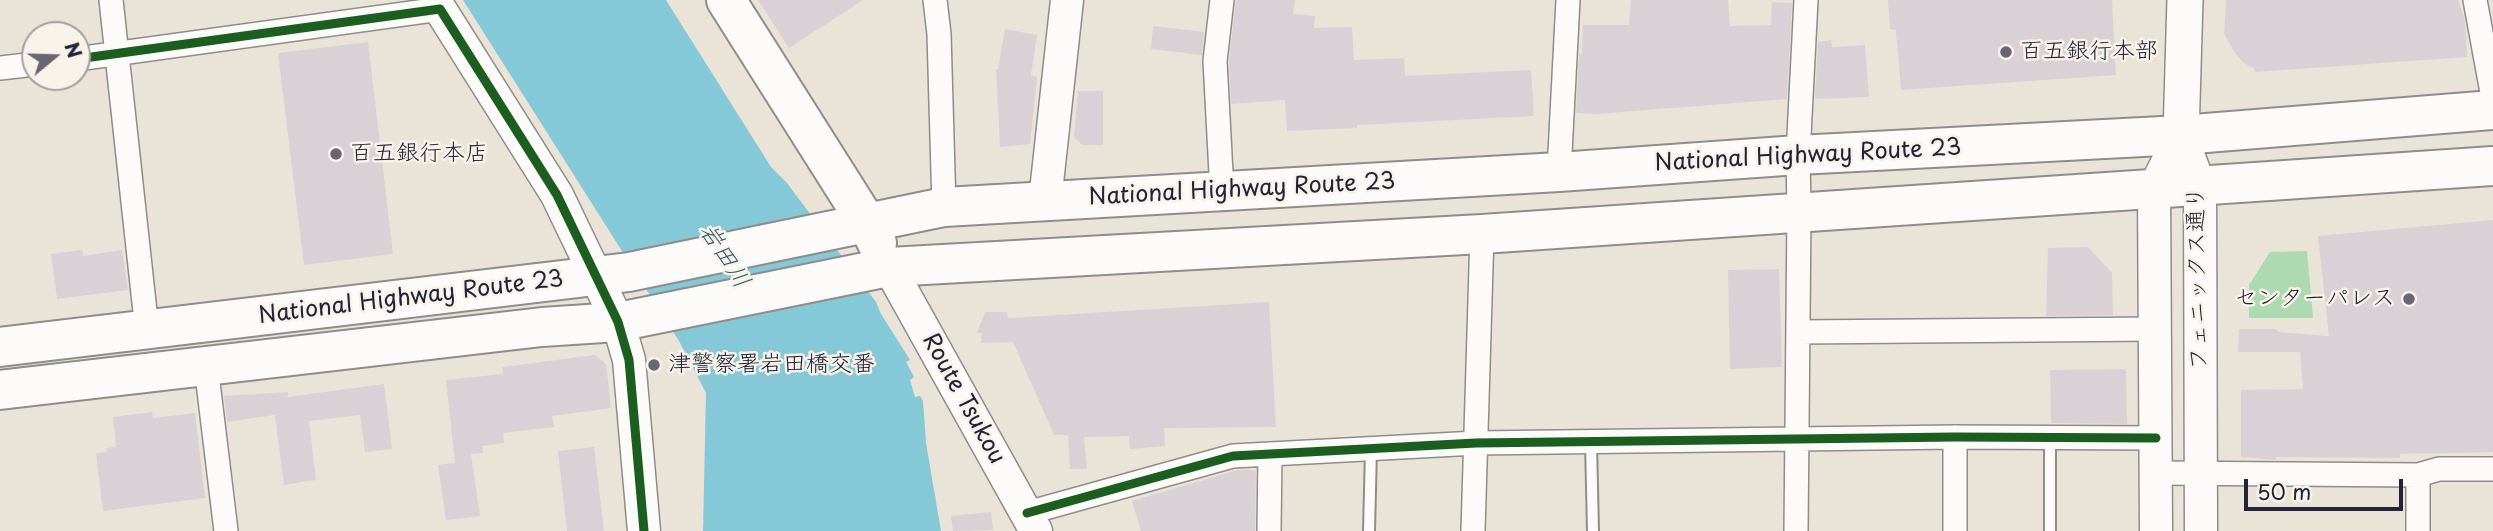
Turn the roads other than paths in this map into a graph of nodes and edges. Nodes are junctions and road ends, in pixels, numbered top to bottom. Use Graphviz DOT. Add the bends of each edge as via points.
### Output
graph roads {
  1 [pos="111,0"];
  2 [pos="726,0"];
  3 [pos="935,0"];
  4 [pos="1067,0"];
  5 [pos="1222,0"];
  6 [pos="1568,0"];
  7 [pos="1807,0"];
  8 [pos="2185,0"];
  9 [pos="2474,0"];
  10 [pos="428,6"];
  11 [pos="117,54"];
  12 [pos="91,57"];
  13 [pos="21,66"];
  14 [pos="0,68"];
  15 [pos="2493,98"];
  16 [pos="2493,110"];
  17 [pos="2181,135"];
  18 [pos="1798,155"];
  19 [pos="2493,166"];
  20 [pos="1559,172"];
  21 [pos="2200,187"];
  22 [pos="2154,189"];
  23 [pos="1222,192"];
  24 [pos="1045,201"];
  25 [pos="944,207"];
  26 [pos="1799,212"];
  27 [pos="861,225"];
  28 [pos="1482,234"];
  29 [pos="878,269"];
  30 [pos="613,274"];
  31 [pos="629,319"];
  32 [pos="2155,329"];
  33 [pos="147,330"];
  34 [pos="1798,332"];
  35 [pos="0,347"];
  36 [pos="206,366"];
  37 [pos="0,390"];
  38 [pos="1955,437"];
  39 [pos="2050,438"];
  40 [pos="2155,438"];
  41 [pos="1795,440"];
  42 [pos="1591,442"];
  43 [pos="1476,443"];
  44 [pos="1371,449"];
  45 [pos="1270,454"];
  46 [pos="2493,469"];
  47 [pos="2156,473"];
  48 [pos="2200,473"];
  49 [pos="2418,475"];
  50 [pos="1032,522"];
  51 [pos="226,531"];
  52 [pos="644,531"];
  53 [pos="1269,531"];
  54 [pos="1369,531"];
  55 [pos="1473,531"];
  56 [pos="1593,531"];
  57 [pos="1796,531"];
  58 [pos="1955,531"];
  59 [pos="2050,531"];
  60 [pos="2156,531"];
  61 [pos="2201,531"];
  62 [pos="2418,531"];
  1 -- 11 [label="street"];
  2 -- 27 [label="highway"];
  3 -- 25 [label="street"];
  4 -- 24 [label="street"];
  5 -- 23 [label="street" via="1215,61"];
  6 -- 20 [label="street"];
  7 -- 18 [label="street"];
  8 -- 17 [label="main road"];
  9 -- 15 [label="street"];
  10 -- 11 [label="street"];
  10 -- 30 [label="street"];
  11 -- 12 [label="street"];
  11 -- 33 [label="street"];
  13 -- 14 [label="street"];
  16 -- 17 [label="highway, National Highway Route 23"];
  17 -- 18 [label="highway, National Highway Route 23"];
  17 -- 21 [label="street, フェニックス通り"];
  17 -- 22 [label="street, フェニックス通り"];
  18 -- 20 [label="highway, National Highway Route 23"];
  18 -- 26 [label="street"];
  19 -- 21 [label="highway, National Highway Route 23"];
  20 -- 23 [label="highway, National Highway Route 23"];
  21 -- 22 [label="highway, National Highway Route 23"];
  21 -- 48 [label="street, フェニックス通り"];
  22 -- 26 [label="highway, National Highway Route 23"];
  22 -- 32 [label="street, フェニックス通り"];
  23 -- 24 [label="highway, National Highway Route 23"];
  24 -- 25 [label="highway, National Highway Route 23"];
  25 -- 27 [label="highway, National Highway Route 23"];
  26 -- 28 [label="highway, National Highway Route 23"];
  26 -- 34 [label="street"];
  27 -- 29 [label="highway"];
  27 -- 30 [label="highway, National Highway Route 23"];
  28 -- 29 [label="highway, National Highway Route 23"];
  28 -- 43 [label="street"];
  29 -- 31 [label="highway, National Highway Route 23"];
  29 -- 50 [label="street, Route Tsukou"];
  30 -- 31 [label="street"];
  30 -- 33 [label="highway, National Highway Route 23"];
  31 -- 36 [label="highway, National Highway Route 23"];
  31 -- 52 [label="street"];
  32 -- 34 [label="street"];
  32 -- 40 [label="street, フェニックス通り"];
  33 -- 35 [label="highway, National Highway Route 23"];
  34 -- 41 [label="street"];
  36 -- 37 [label="highway, National Highway Route 23"];
  36 -- 51 [label="street"];
  38 -- 39 [label="street"];
  38 -- 41 [label="street"];
  38 -- 58 [label="street"];
  39 -- 40 [label="street"];
  39 -- 59 [label="lane"];
  40 -- 47 [label="street, フェニックス通り"];
  41 -- 42 [label="street"];
  41 -- 57 [label="street"];
  42 -- 43 [label="street"];
  42 -- 56 [label="lane"];
  43 -- 44 [label="street"];
  43 -- 55 [label="street"];
  44 -- 45 [label="street"];
  44 -- 54 [label="lane"];
  45 -- 50 [label="street" via="1207,462"];
  45 -- 53 [label="street"];
  46 -- 49 [label="street" via="2439,469"];
  47 -- 48 [label="street"];
  47 -- 60 [label="street, フェニックス通り"];
  48 -- 49 [label="street"];
  48 -- 61 [label="street, フェニックス通り"];
  49 -- 62 [label="street"];
}
